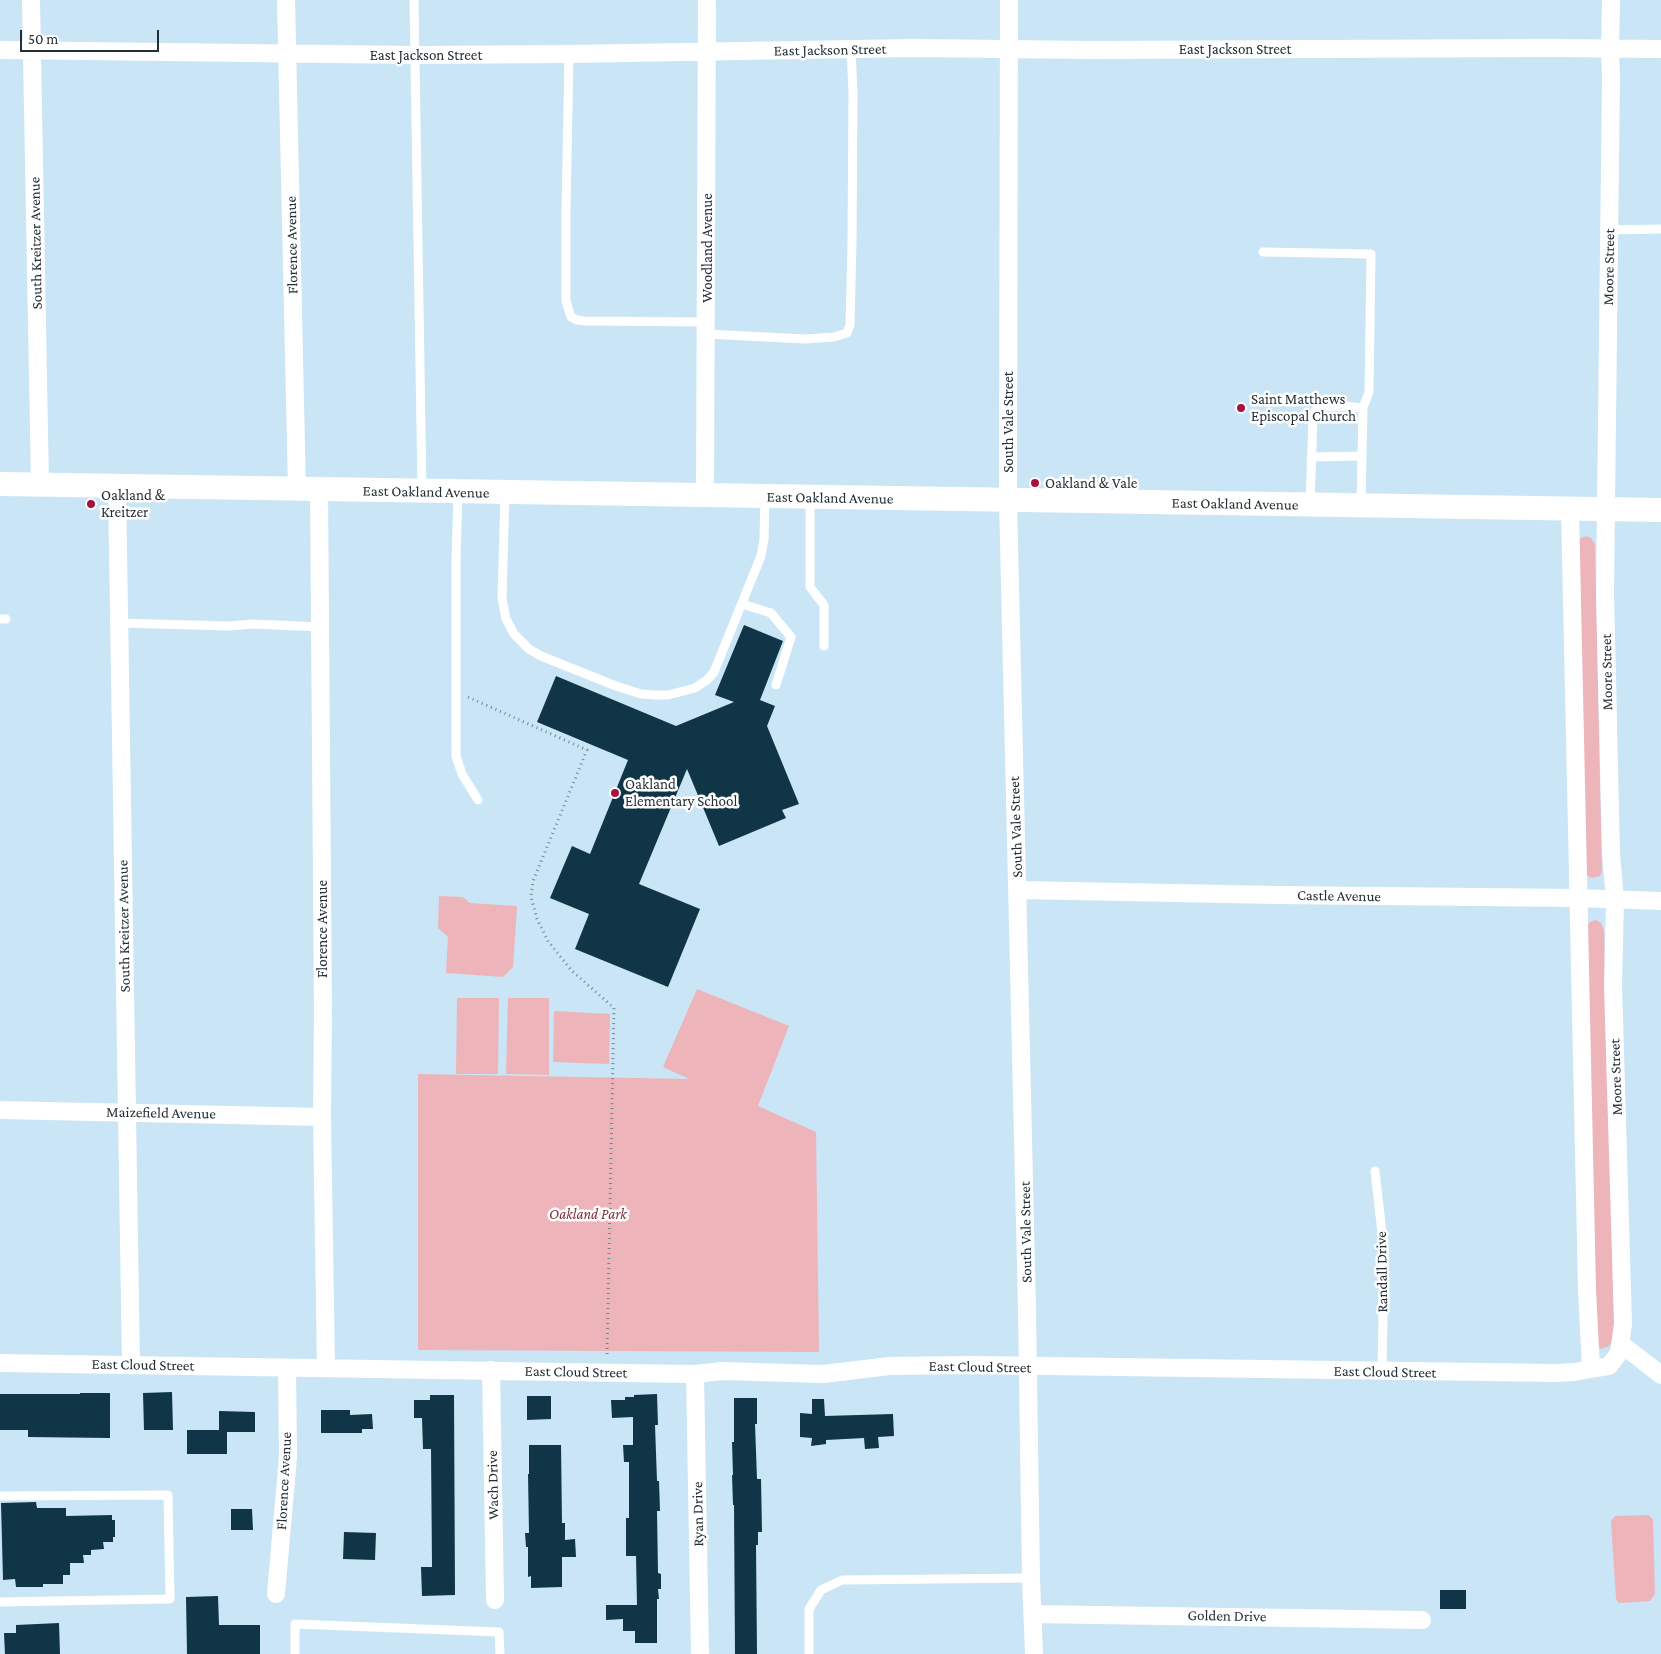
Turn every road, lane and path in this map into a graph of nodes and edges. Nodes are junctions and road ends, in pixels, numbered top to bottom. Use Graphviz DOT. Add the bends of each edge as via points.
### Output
graph roads {
  1 [pos="31,0"];
  2 [pos="286,0"];
  3 [pos="414,0"];
  4 [pos="707,0"];
  5 [pos="1009,0"];
  6 [pos="1611,0"];
  7 [pos="851,49"];
  8 [pos="1008,49"];
  9 [pos="1661,49"];
  10 [pos="0,50"];
  11 [pos="32,50"];
  12 [pos="1610,50"];
  13 [pos="708,52"];
  14 [pos="287,54"];
  15 [pos="569,54"];
  16 [pos="414,55"];
  17 [pos="1661,229"];
  18 [pos="1609,230"];
  19 [pos="1263,252"];
  20 [pos="706,328"];
  21 [pos="1363,408"];
  22 [pos="1362,456"];
  23 [pos="1312,457"];
  24 [pos="0,484"];
  25 [pos="40,485"];
  26 [pos="117,487"];
  27 [pos="308,490"];
  28 [pos="422,491"];
  29 [pos="458,492"];
  30 [pos="505,493"];
  31 [pos="705,496"];
  32 [pos="765,497"];
  33 [pos="810,498"];
  34 [pos="1008,500"];
  35 [pos="1310,506"];
  36 [pos="1361,506"];
  37 [pos="1570,509"];
  38 [pos="1605,510"];
  39 [pos="1661,510"];
  40 [pos="742,604"];
  41 [pos="119,623"];
  42 [pos="320,627"];
  43 [pos="824,646"];
  44 [pos="776,685"];
  45 [pos="456,692"];
  46 [pos="478,800"];
  47 [pos="1018,890"];
  48 [pos="1578,898"];
  49 [pos="1615,900"];
  50 [pos="1661,901"];
  51 [pos="0,1110"];
  52 [pos="128,1112"];
  53 [pos="322,1117"];
  54 [pos="1375,1171"];
  55 [pos="1621,1344"];
  56 [pos="0,1363"];
  57 [pos="131,1365"];
  58 [pos="1028,1367"];
  59 [pos="287,1368"];
  60 [pos="326,1368"];
  61 [pos="1591,1369"];
  62 [pos="491,1370"];
  63 [pos="1382,1372"];
  64 [pos="607,1373"];
  65 [pos="695,1374"];
  66 [pos="1661,1375"];
  67 [pos="0,1496"];
  68 [pos="1031,1578"];
  69 [pos="276,1594"];
  70 [pos="495,1600"];
  71 [pos="0,1602"];
  72 [pos="1032,1614"];
  73 [pos="1422,1620"];
  74 [pos="295,1654"];
  75 [pos="500,1654"];
  76 [pos="700,1654"];
  77 [pos="809,1654"];
  78 [pos="1034,1654"];
  1 -- 11 [label="street, South Kreitzer Avenue"];
  2 -- 14 [label="street, Florence Avenue"];
  3 -- 16 [label="lane"];
  4 -- 13 [label="street, Woodland Avenue"];
  5 -- 8 [label="street, South Vale Street"];
  6 -- 12 [label="street, Moore Street"];
  7 -- 8 [label="street, East Jackson Street"];
  7 -- 13 [label="street, East Jackson Street"];
  7 -- 20 [label="lane" via="852,243 850,325 847,334 805,339"];
  8 -- 12 [label="street, East Jackson Street"];
  8 -- 34 [label="street, South Vale Street"];
  9 -- 12 [label="street, East Jackson Street"];
  10 -- 11 [label="street, East Jackson Street"];
  11 -- 14 [label="street, East Jackson Street"];
  11 -- 25 [label="street, South Kreitzer Avenue"];
  12 -- 18 [label="street, Moore Street"];
  13 -- 15 [label="street, East Jackson Street"];
  13 -- 20 [label="street, Woodland Avenue"];
  14 -- 16 [label="street, East Jackson Street"];
  14 -- 27 [label="street, Florence Avenue"];
  15 -- 16 [label="street, East Jackson Street"];
  15 -- 20 [label="lane" via="566,301 571,317 585,321"];
  16 -- 28 [label="lane"];
  17 -- 18 [label="lane"];
  18 -- 38 [label="street, Moore Street"];
  19 -- 21 [label="lane" via="1371,254 1369,392"];
  20 -- 31 [label="street, Woodland Avenue"];
  21 -- 22 [label="lane"];
  21 -- 23 [label="lane" via="1319,407 1313,418"];
  22 -- 23 [label="lane"];
  22 -- 36 [label="lane"];
  23 -- 35 [label="lane"];
  24 -- 25 [label="main road, East Oakland Avenue"];
  25 -- 26 [label="main road, East Oakland Avenue"];
  26 -- 27 [label="main road, East Oakland Avenue"];
  26 -- 41 [label="street, South Kreitzer Avenue"];
  27 -- 28 [label="main road, East Oakland Avenue"];
  27 -- 42 [label="street, Florence Avenue"];
  28 -- 29 [label="main road, East Oakland Avenue"];
  29 -- 30 [label="main road, East Oakland Avenue"];
  29 -- 45 [label="lane"];
  30 -- 31 [label="main road, East Oakland Avenue"];
  30 -- 40 [label="lane" via="502,604 514,634 529,650 541,656 642,694 681,692 695,688 714,672"];
  31 -- 32 [label="main road, East Oakland Avenue"];
  32 -- 33 [label="main road, East Oakland Avenue"];
  32 -- 40 [label="lane" via="761,556"];
  33 -- 34 [label="main road, East Oakland Avenue"];
  33 -- 43 [label="lane" via="810,587 824,605"];
  34 -- 35 [label="main road, East Oakland Avenue"];
  34 -- 47 [label="street, South Vale Street"];
  35 -- 36 [label="main road, East Oakland Avenue"];
  36 -- 37 [label="main road, East Oakland Avenue"];
  37 -- 38 [label="main road, East Oakland Avenue"];
  37 -- 48 [label="street"];
  38 -- 39 [label="main road, East Oakland Avenue"];
  38 -- 49 [label="street, Moore Street"];
  40 -- 44 [label="lane" via="771,613 791,637"];
  41 -- 42 [label="lane"];
  41 -- 52 [label="street, South Kreitzer Avenue"];
  42 -- 53 [label="street, Florence Avenue"];
  45 -- 46 [label="lane" via="456,756 462,774"];
  45 -- 64 [label="path" via="587,750 533,881 531,897 548,941 571,970 614,1008"];
  47 -- 48 [label="street, Castle Avenue"];
  47 -- 58 [label="street, South Vale Street"];
  48 -- 49 [label="street, Castle Avenue"];
  48 -- 61 [label="street"];
  49 -- 50 [label="street, Castle Avenue"];
  49 -- 55 [label="street, Moore Street" via="1613,984"];
  51 -- 52 [label="street, Maizefield Avenue"];
  52 -- 53 [label="street, Maizefield Avenue"];
  52 -- 57 [label="street, South Kreitzer Avenue"];
  53 -- 60 [label="street, Florence Avenue"];
  54 -- 63 [label="lane, Randall Drive" via="1384,1250"];
  55 -- 61 [label="street, East Cloud Street" via="1619,1353 1609,1366"];
  55 -- 66 [label="street"];
  56 -- 57 [label="street, East Cloud Street"];
  57 -- 59 [label="street, East Cloud Street"];
  58 -- 63 [label="street, East Cloud Street"];
  58 -- 65 [label="street, East Cloud Street" via="890,1366 822,1374 722,1371"];
  58 -- 68 [label="street, South Vale Street"];
  59 -- 60 [label="street, East Cloud Street"];
  59 -- 69 [label="street, Florence Avenue" via="288,1457"];
  60 -- 62 [label="street, East Cloud Street"];
  61 -- 63 [label="street, East Cloud Street" via="1556,1373"];
  62 -- 64 [label="street, East Cloud Street"];
  62 -- 70 [label="street, Wach Drive"];
  64 -- 65 [label="street, East Cloud Street"];
  65 -- 76 [label="street, Ryan Drive"];
  67 -- 71 [label="lane" via="168,1495 170,1599"];
  68 -- 72 [label="street, South Vale Street"];
  68 -- 77 [label="lane" via="842,1580 821,1590 809,1610"];
  72 -- 73 [label="street, Golden Drive"];
  72 -- 78 [label="street, South Vale Street"];
  74 -- 75 [label="lane" via="295,1624 499,1632"];
}
